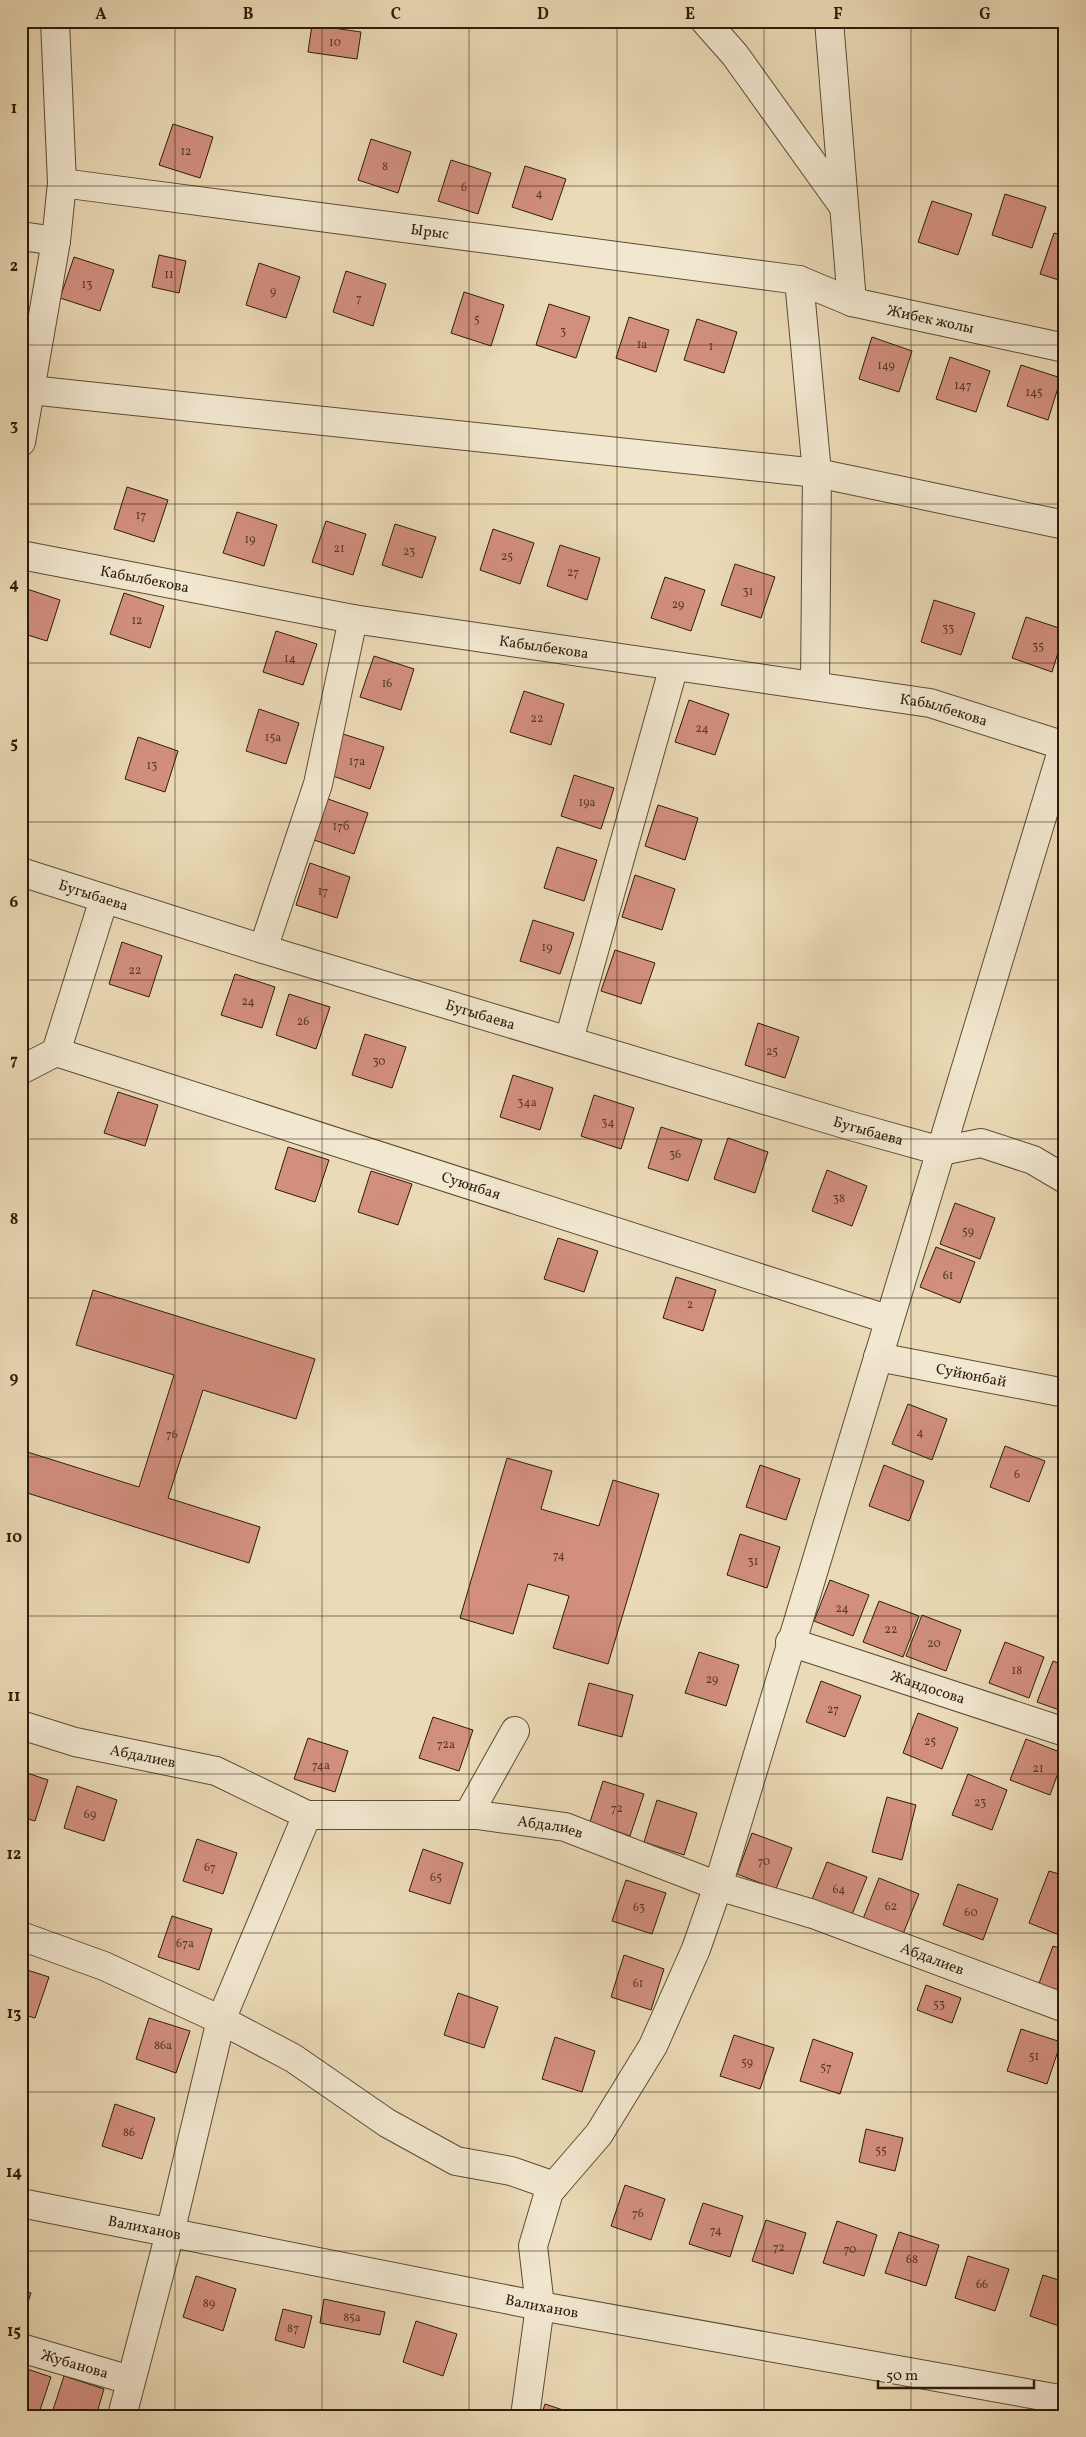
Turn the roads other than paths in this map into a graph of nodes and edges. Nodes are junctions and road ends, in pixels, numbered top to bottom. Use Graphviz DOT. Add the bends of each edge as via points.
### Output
graph roads {
  1 [pos="55,21"];
  2 [pos="705,21"];
  3 [pos="829,21"];
  4 [pos="62,183"];
  5 [pos="844,207"];
  6 [pos="21,236"];
  7 [pos="56,242"];
  8 [pos="799,280"];
  9 [pos="852,302"];
  10 [pos="1065,348"];
  11 [pos="26,389"];
  12 [pos="21,442"];
  13 [pos="817,473"];
  14 [pos="1065,525"];
  15 [pos="21,556"];
  16 [pos="353,619"];
  17 [pos="674,666"];
  18 [pos="815,684"];
  19 [pos="1064,744"];
  20 [pos="21,872"];
  21 [pos="104,899"];
  22 [pos="263,949"];
  23 [pos="569,1040"];
  24 [pos="56,1052"];
  25 [pos="21,1070"];
  26 [pos="941,1151"];
  27 [pos="1065,1179"];
  28 [pos="887,1320"];
  29 [pos="878,1357"];
  30 [pos="1065,1393"];
  31 [pos="790,1642"];
  32 [pos="21,1725"];
  33 [pos="515,1731"];
  34 [pos="1065,1732"];
  35 [pos="307,1815"];
  36 [pos="468,1815"];
  37 [pos="718,1886"];
  38 [pos="21,1936"];
  39 [pos="1065,2008"];
  40 [pos="221,2020"];
  41 [pos="554,2186"];
  42 [pos="21,2203"];
  43 [pos="170,2233"];
  44 [pos="540,2306"];
  45 [pos="21,2348"];
  46 [pos="130,2380"];
  47 [pos="1065,2400"];
  48 [pos="122,2416"];
  49 [pos="525,2416"];
  1 -- 4 [label="street"];
  2 -- 5 [label="street" via="735,55"];
  3 -- 5 [label="street"];
  4 -- 7 [label="street"];
  4 -- 8 [label="street, Ырыс"];
  5 -- 9 [label="street"];
  6 -- 7 [label="street"];
  7 -- 11 [label="street"];
  8 -- 9 [label="street, Жибек жолы"];
  8 -- 13 [label="street"];
  9 -- 10 [label="street, Жибек жолы"];
  11 -- 12 [label="street"];
  11 -- 13 [label="street"];
  13 -- 14 [label="street"];
  13 -- 18 [label="street"];
  15 -- 16 [label="street, Кабылбекова"];
  16 -- 17 [label="street, Кабылбекова"];
  16 -- 22 [label="street" via="318,784"];
  17 -- 18 [label="street, Кабылбекова"];
  17 -- 23 [label="street"];
  18 -- 19 [label="street, Кабылбекова" via="930,702"];
  19 -- 26 [label="street"];
  20 -- 21 [label="street, Бугыбаева"];
  21 -- 22 [label="street, Бугыбаева"];
  21 -- 24 [label="street"];
  22 -- 23 [label="street, Бугыбаева"];
  23 -- 26 [label="street, Бугыбаева"];
  24 -- 25 [label="street"];
  24 -- 28 [label="street, Суюнбая"];
  26 -- 27 [label="street" via="981,1143 1033,1160"];
  26 -- 28 [label="street"];
  28 -- 29 [label="street"];
  29 -- 30 [label="street, Суйюнбай"];
  29 -- 31 [label="street"];
  31 -- 34 [label="street, Жандосова"];
  31 -- 37 [label="street"];
  32 -- 35 [label="street, Абдалиев" via="75,1742 216,1772"];
  33 -- 36 [label="street"];
  35 -- 36 [label="street, Абдалиев"];
  35 -- 40 [label="street"];
  36 -- 37 [label="street, Абдалиев" via="565,1828"];
  37 -- 39 [label="street, Абдалиев" via="813,1914"];
  37 -- 41 [label="street" via="696,1949 653,2046 599,2134"];
  38 -- 40 [label="street" via="104,1966"];
  40 -- 41 [label="street" via="293,2058 387,2123 456,2161 510,2171"];
  40 -- 43 [label="street"];
  41 -- 44 [label="street" via="549,2192 533,2246"];
  42 -- 43 [label="street, Валиханов"];
  43 -- 44 [label="street, Валиханов"];
  43 -- 46 [label="street"];
  44 -- 47 [label="street, Валиханов"];
  44 -- 49 [label="street"];
  45 -- 46 [label="street, Жубанова"];
  46 -- 48 [label="street"];
}
